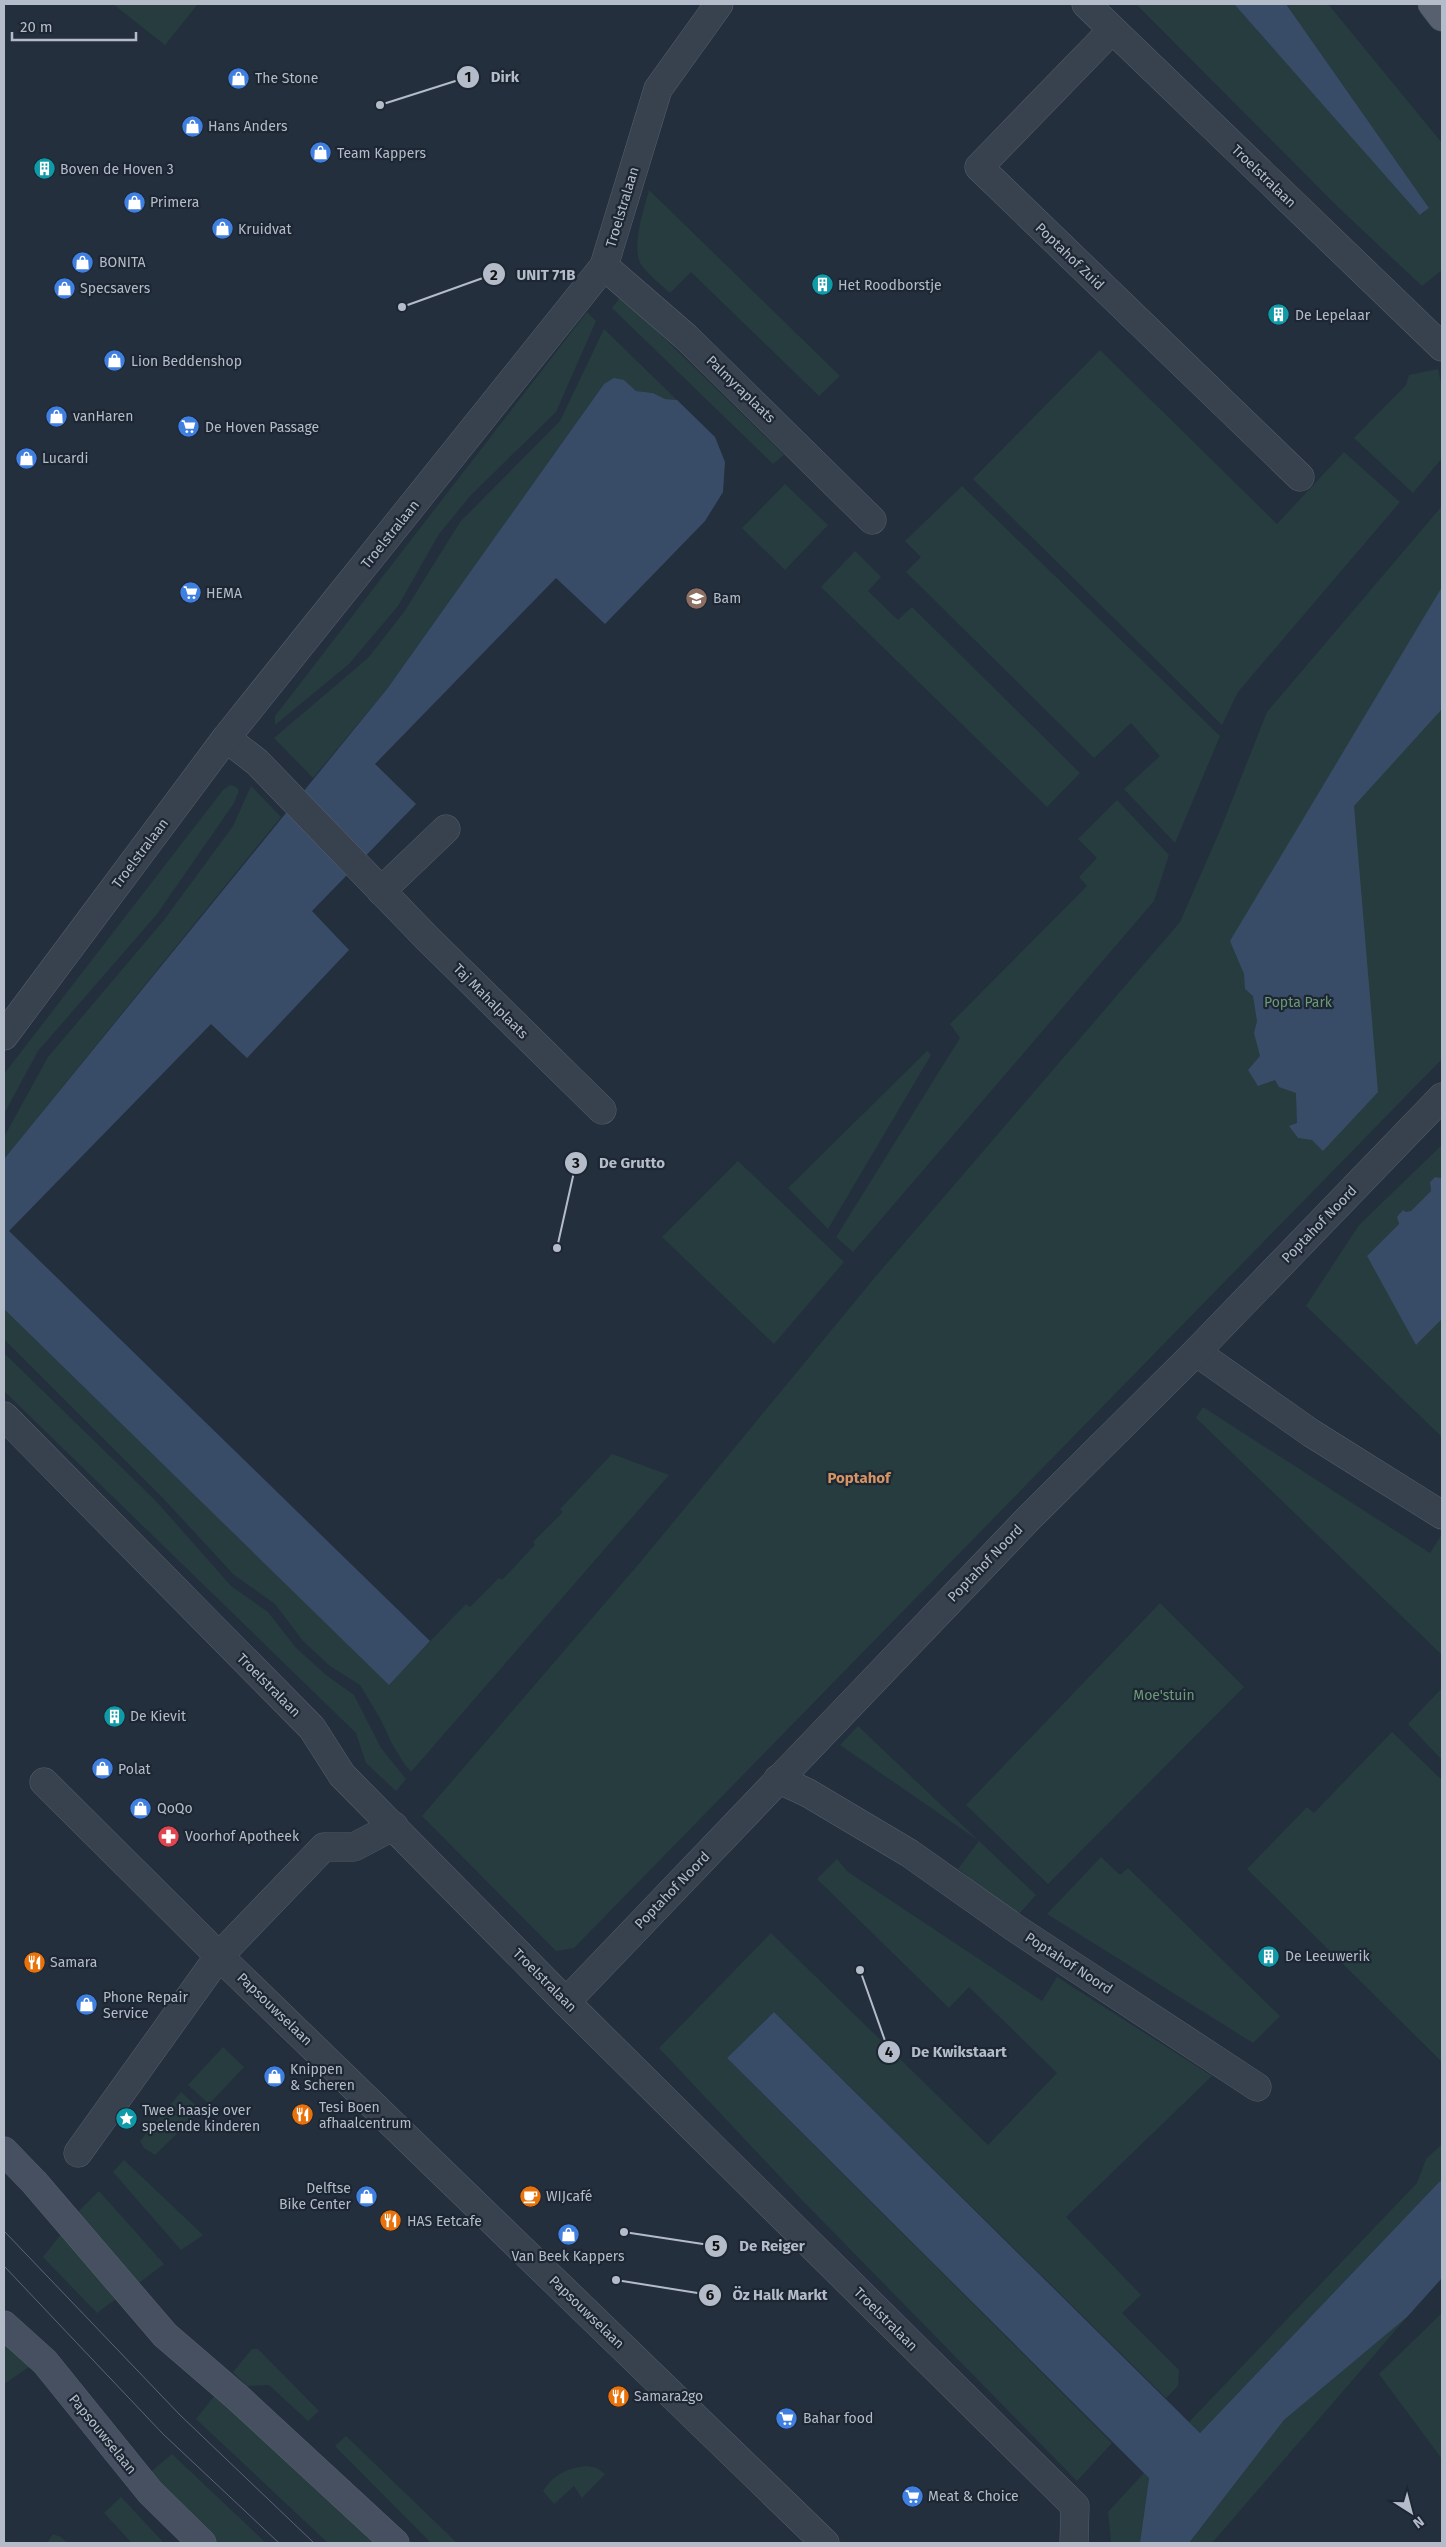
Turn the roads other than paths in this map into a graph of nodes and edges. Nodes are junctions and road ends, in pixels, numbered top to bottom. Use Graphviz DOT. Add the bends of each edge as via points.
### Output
graph roads {
  1 [pos="719,4"];
  2 [pos="1086,4"];
  3 [pos="1432,4"];
  4 [pos="1442,17"];
  5 [pos="1112,30"];
  6 [pos="604,266"];
  7 [pos="1442,347"];
  8 [pos="1300,477"];
  9 [pos="872,520"];
  10 [pos="226,738"];
  11 [pos="446,829"];
  12 [pos="373,882"];
  13 [pos="4,1036"];
  14 [pos="1442,1097"];
  15 [pos="602,1110"];
  16 [pos="1196,1352"];
  17 [pos="4,1416"];
  18 [pos="1442,1515"];
  19 [pos="778,1779"];
  20 [pos="44,1782"];
  21 [pos="394,1826"];
  22 [pos="219,1956"];
  23 [pos="566,2002"];
  24 [pos="1257,2087"];
  25 [pos="4,2151"];
  26 [pos="78,2153"];
  27 [pos="4,2324"];
  28 [pos="202,2543"];
  29 [pos="395,2543"];
  30 [pos="825,2543"];
  31 [pos="1074,2543"];
  1 -- 6 [label="street, Troelstralaan" via="658,89"];
  2 -- 5 [label="street, Troelstralaan"];
  3 -- 4 [label="main road"];
  5 -- 7 [label="street, Troelstralaan"];
  5 -- 8 [label="street, Poptahof Zuid" via="979,167"];
  6 -- 9 [label="street, Palmyraplaats" via="686,337"];
  6 -- 10 [label="street, Troelstralaan"];
  10 -- 12 [label="street, Taj Mahalplaats" via="257,762"];
  10 -- 13 [label="street, Troelstralaan"];
  11 -- 12 [label="street"];
  12 -- 15 [label="street, Taj Mahalplaats"];
  14 -- 16 [label="street, Poptahof Noord"];
  16 -- 18 [label="street" via="1311,1433"];
  16 -- 19 [label="street, Poptahof Noord" via="1022,1525"];
  17 -- 21 [label="street, Troelstralaan" via="312,1728 342,1775"];
  19 -- 23 [label="street, Poptahof Noord"];
  19 -- 24 [label="street, Poptahof Noord" via="910,1853 1015,1928"];
  20 -- 22 [label="street, Papsouwselaan"];
  21 -- 22 [label="street" via="354,1848 324,1847"];
  21 -- 23 [label="street, Troelstralaan"];
  22 -- 26 [label="street"];
  22 -- 30 [label="street, Papsouwselaan"];
  23 -- 31 [label="street, Troelstralaan" via="1075,2506"];
  25 -- 29 [label="street" via="165,2335"];
  27 -- 28 [label="street, Papsouwselaan" via="45,2362 150,2492"];
}
